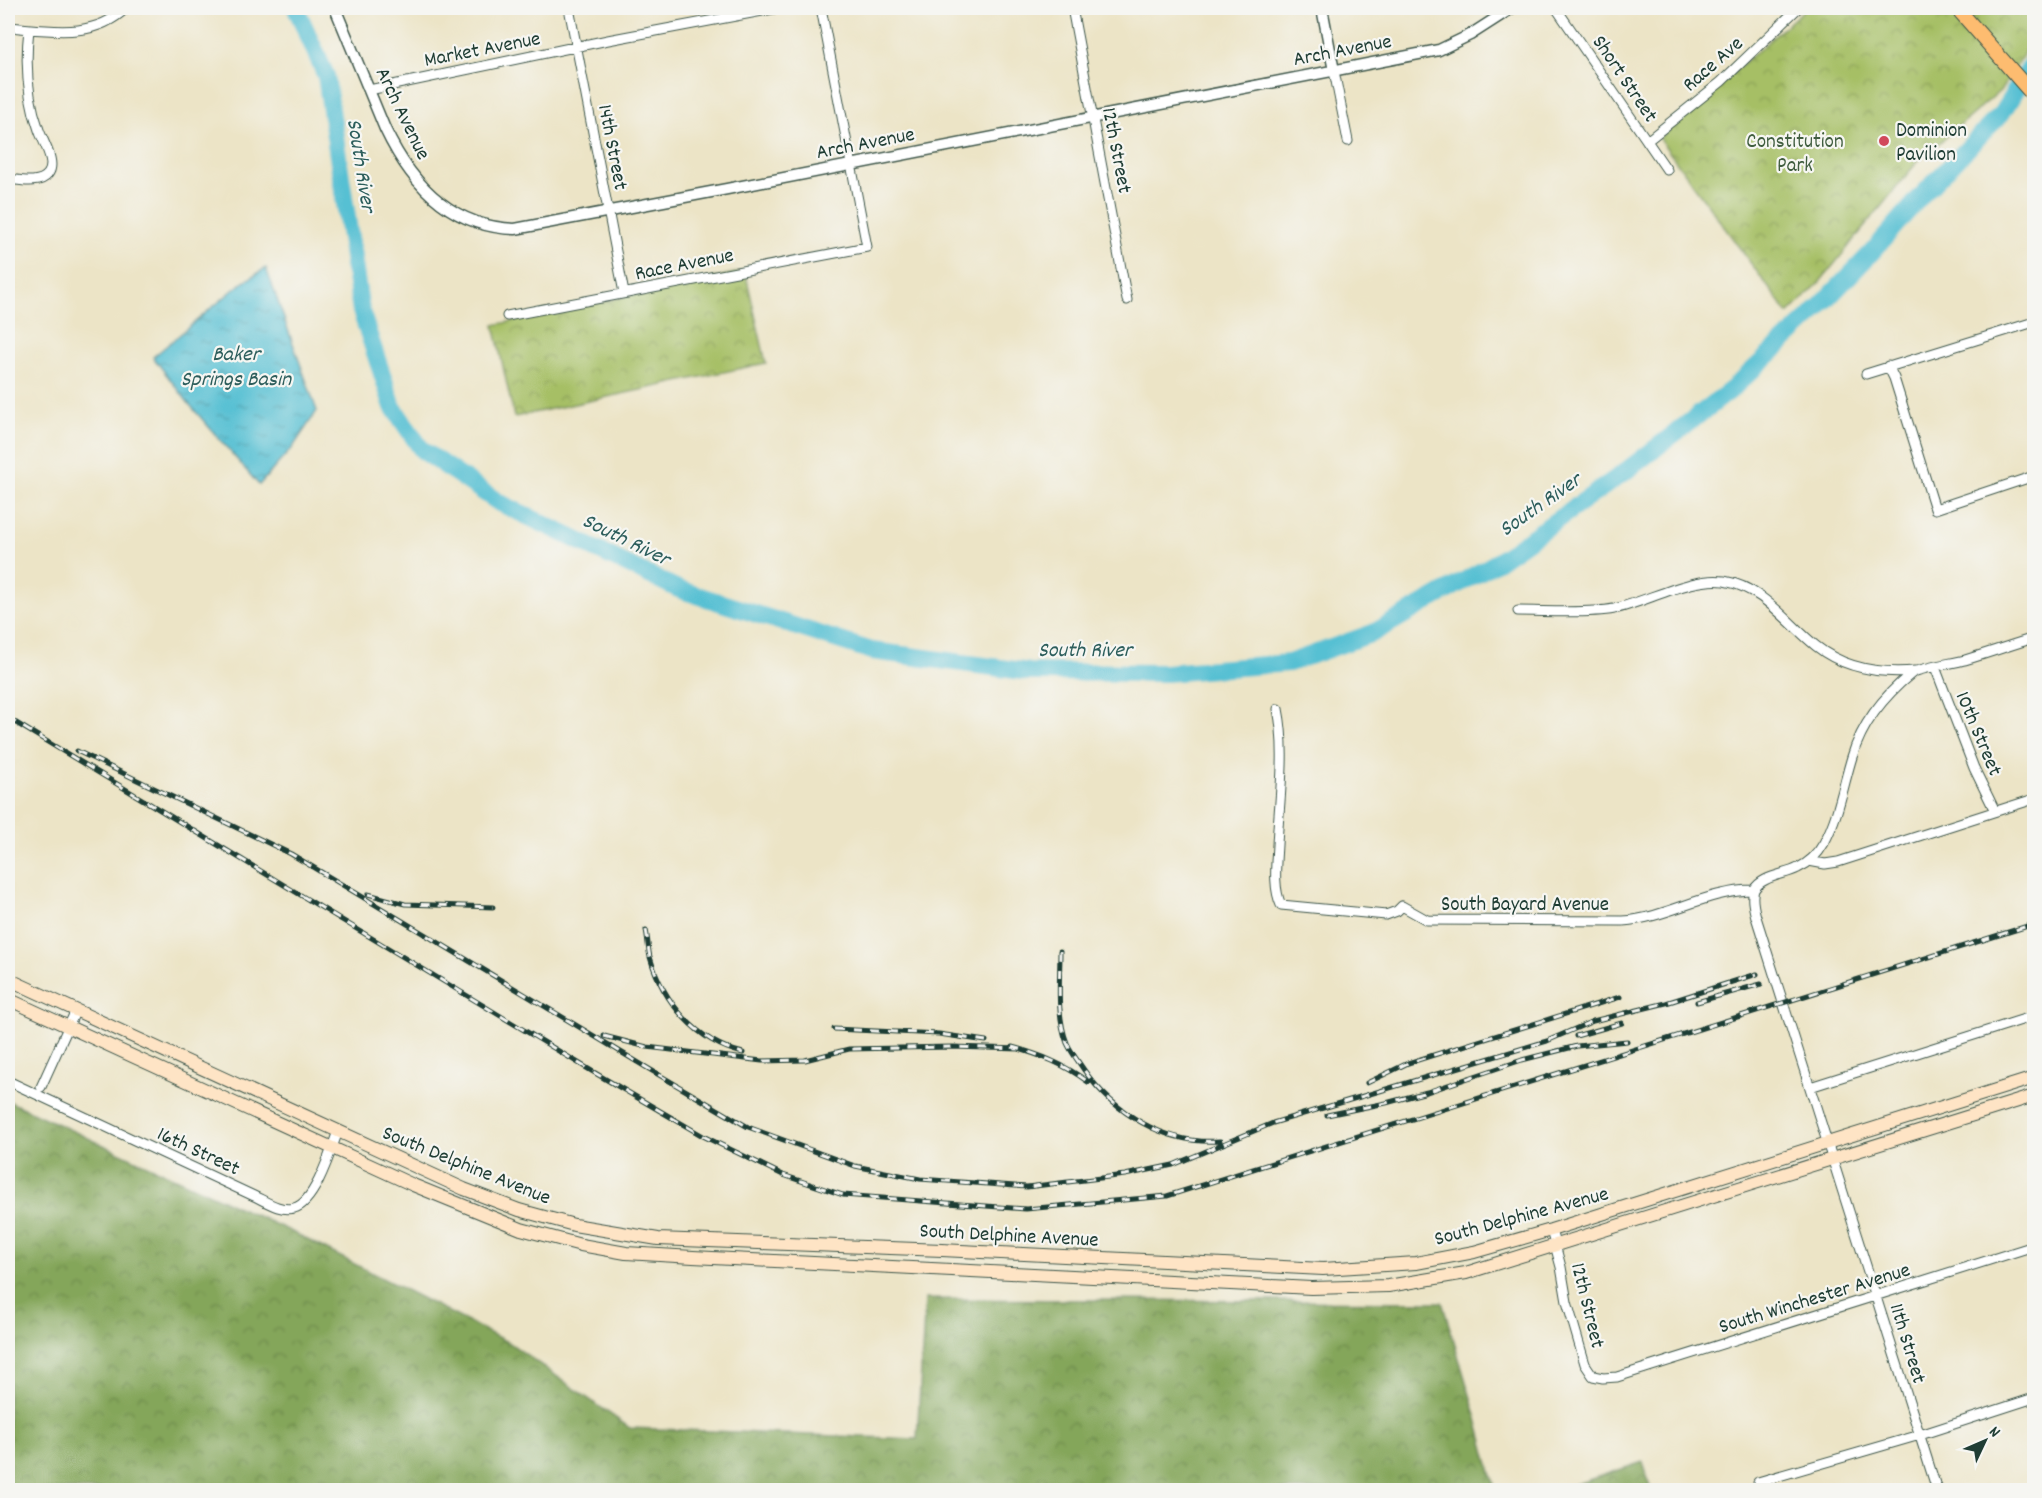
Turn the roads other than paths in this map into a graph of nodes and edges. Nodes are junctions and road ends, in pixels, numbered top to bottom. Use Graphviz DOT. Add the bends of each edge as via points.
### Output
graph roads {
  1 [pos="126,8"];
  2 [pos="335,8"];
  3 [pos="569,8"];
  4 [pos="778,8"];
  5 [pos="821,8"];
  6 [pos="1072,8"];
  7 [pos="1322,8"];
  8 [pos="1512,8"];
  9 [pos="1556,8"];
  10 [pos="1798,8"];
  11 [pos="1957,8"];
  12 [pos="8,27"];
  13 [pos="29,28"];
  14 [pos="576,47"];
  15 [pos="1334,71"];
  16 [pos="369,90"];
  17 [pos="2034,96"];
  18 [pos="1093,117"];
  19 [pos="1348,141"];
  20 [pos="1647,141"];
  21 [pos="851,165"];
  22 [pos="1666,170"];
  23 [pos="8,179"];
  24 [pos="608,212"];
  25 [pos="624,293"];
  26 [pos="1127,300"];
  27 [pos="507,316"];
  28 [pos="2034,322"];
  29 [pos="1888,366"];
  30 [pos="1866,374"];
  31 [pos="2034,476"];
  32 [pos="1518,611"];
  33 [pos="2034,638"];
  34 [pos="1935,668"];
  35 [pos="1915,671"];
  36 [pos="1278,709"];
  37 [pos="2034,799"];
  38 [pos="1995,811"];
  39 [pos="1809,861"];
  40 [pos="1754,890"];
  41 [pos="8,979"];
  42 [pos="8,999"];
  43 [pos="76,1010"];
  44 [pos="2034,1016"];
  45 [pos="68,1026"];
  46 [pos="2034,1078"];
  47 [pos="8,1081"];
  48 [pos="41,1087"];
  49 [pos="1810,1087"];
  50 [pos="2034,1096"];
  51 [pos="338,1131"];
  52 [pos="1827,1142"];
  53 [pos="332,1147"];
  54 [pos="1832,1158"];
  55 [pos="1551,1230"];
  56 [pos="1556,1246"];
  57 [pos="2034,1246"];
  58 [pos="1876,1296"];
  59 [pos="1603,1378"];
  60 [pos="2034,1398"];
  61 [pos="1920,1434"];
  62 [pos="1758,1482"];
  63 [pos="1937,1491"];
  1 -- 13 [label="street" via="102,25 82,30"];
  2 -- 16 [label="street, Arch Avenue"];
  3 -- 14 [label="street, 14th Street"];
  4 -- 14 [label="street, Market Avenue"];
  5 -- 21 [label="street"];
  6 -- 18 [label="street, 12th Street"];
  7 -- 15 [label="street"];
  8 -- 15 [label="street, Arch Avenue" via="1438,50"];
  9 -- 20 [label="street, Short Street"];
  10 -- 20 [label="street, Race Ave" via="1721,82"];
  11 -- 17 [label="main road"];
  12 -- 13 [label="street"];
  13 -- 23 [label="street" via="28,85 51,164 43,179"];
  14 -- 16 [label="street, Market Avenue"];
  14 -- 24 [label="street, 14th Street"];
  15 -- 18 [label="street, Arch Avenue"];
  15 -- 19 [label="street"];
  16 -- 24 [label="street, Arch Avenue" via="393,146 410,172 430,195 464,218 486,226 515,229"];
  18 -- 21 [label="street, Arch Avenue"];
  18 -- 26 [label="street, 12th Street"];
  20 -- 22 [label="street, Short Street"];
  21 -- 24 [label="street, Arch Avenue"];
  21 -- 25 [label="street, Race Avenue" via="867,247"];
  24 -- 25 [label="street, 14th Street"];
  25 -- 27 [label="street, Race Avenue"];
  28 -- 29 [label="street"];
  29 -- 30 [label="street"];
  29 -- 31 [label="street" via="1935,509"];
  32 -- 35 [label="street" via="1612,609 1696,583 1722,581 1760,596 1832,657 1878,672"];
  33 -- 34 [label="street"];
  34 -- 35 [label="street"];
  34 -- 38 [label="street, 10th Street"];
  35 -- 39 [label="street" via="1868,722 1852,757 1830,832"];
  36 -- 40 [label="street, South Bayard Avenue" via="1281,764 1276,865 1281,905 1386,915 1402,906 1427,920 1623,921 1641,919 1724,892"];
  37 -- 38 [label="street, South Bayard Avenue"];
  38 -- 39 [label="street, South Bayard Avenue" via="1838,862"];
  39 -- 40 [label="street, South Bayard Avenue" via="1763,881"];
  40 -- 49 [label="street" via="1756,917"];
  41 -- 43 [label="main road, South Delphine Avenue"];
  42 -- 45 [label="main road, South Delphine Avenue"];
  43 -- 45 [label="street"];
  43 -- 51 [label="main road, South Delphine Avenue"];
  44 -- 49 [label="street"];
  45 -- 48 [label="street"];
  45 -- 53 [label="main road, South Delphine Avenue"];
  46 -- 52 [label="main road, South Delphine Avenue"];
  47 -- 53 [label="street, 16th Street" via="279,1207 295,1208 302,1204 315,1186"];
  49 -- 52 [label="street"];
  50 -- 54 [label="main road, South Delphine Avenue"];
  51 -- 53 [label="street, 16th Street"];
  51 -- 55 [label="main road, South Delphine Avenue" via="519,1210 574,1225 658,1239 1323,1269 1416,1263 1474,1252"];
  52 -- 54 [label="street"];
  52 -- 55 [label="main road, South Delphine Avenue"];
  53 -- 56 [label="main road, South Delphine Avenue" via="522,1229 626,1253 1311,1288 1388,1286 1428,1280"];
  54 -- 56 [label="main road, South Delphine Avenue"];
  54 -- 58 [label="street, 11th Street"];
  55 -- 56 [label="street, 12th Street"];
  56 -- 59 [label="street, 12th Street" via="1566,1302 1585,1364 1593,1376"];
  57 -- 58 [label="street, South Winchester Avenue"];
  58 -- 59 [label="street, South Winchester Avenue" via="1617,1377"];
  58 -- 61 [label="street, 11th Street"];
  60 -- 61 [label="street"];
  61 -- 62 [label="street"];
  61 -- 63 [label="street, 11th Street"];
}
